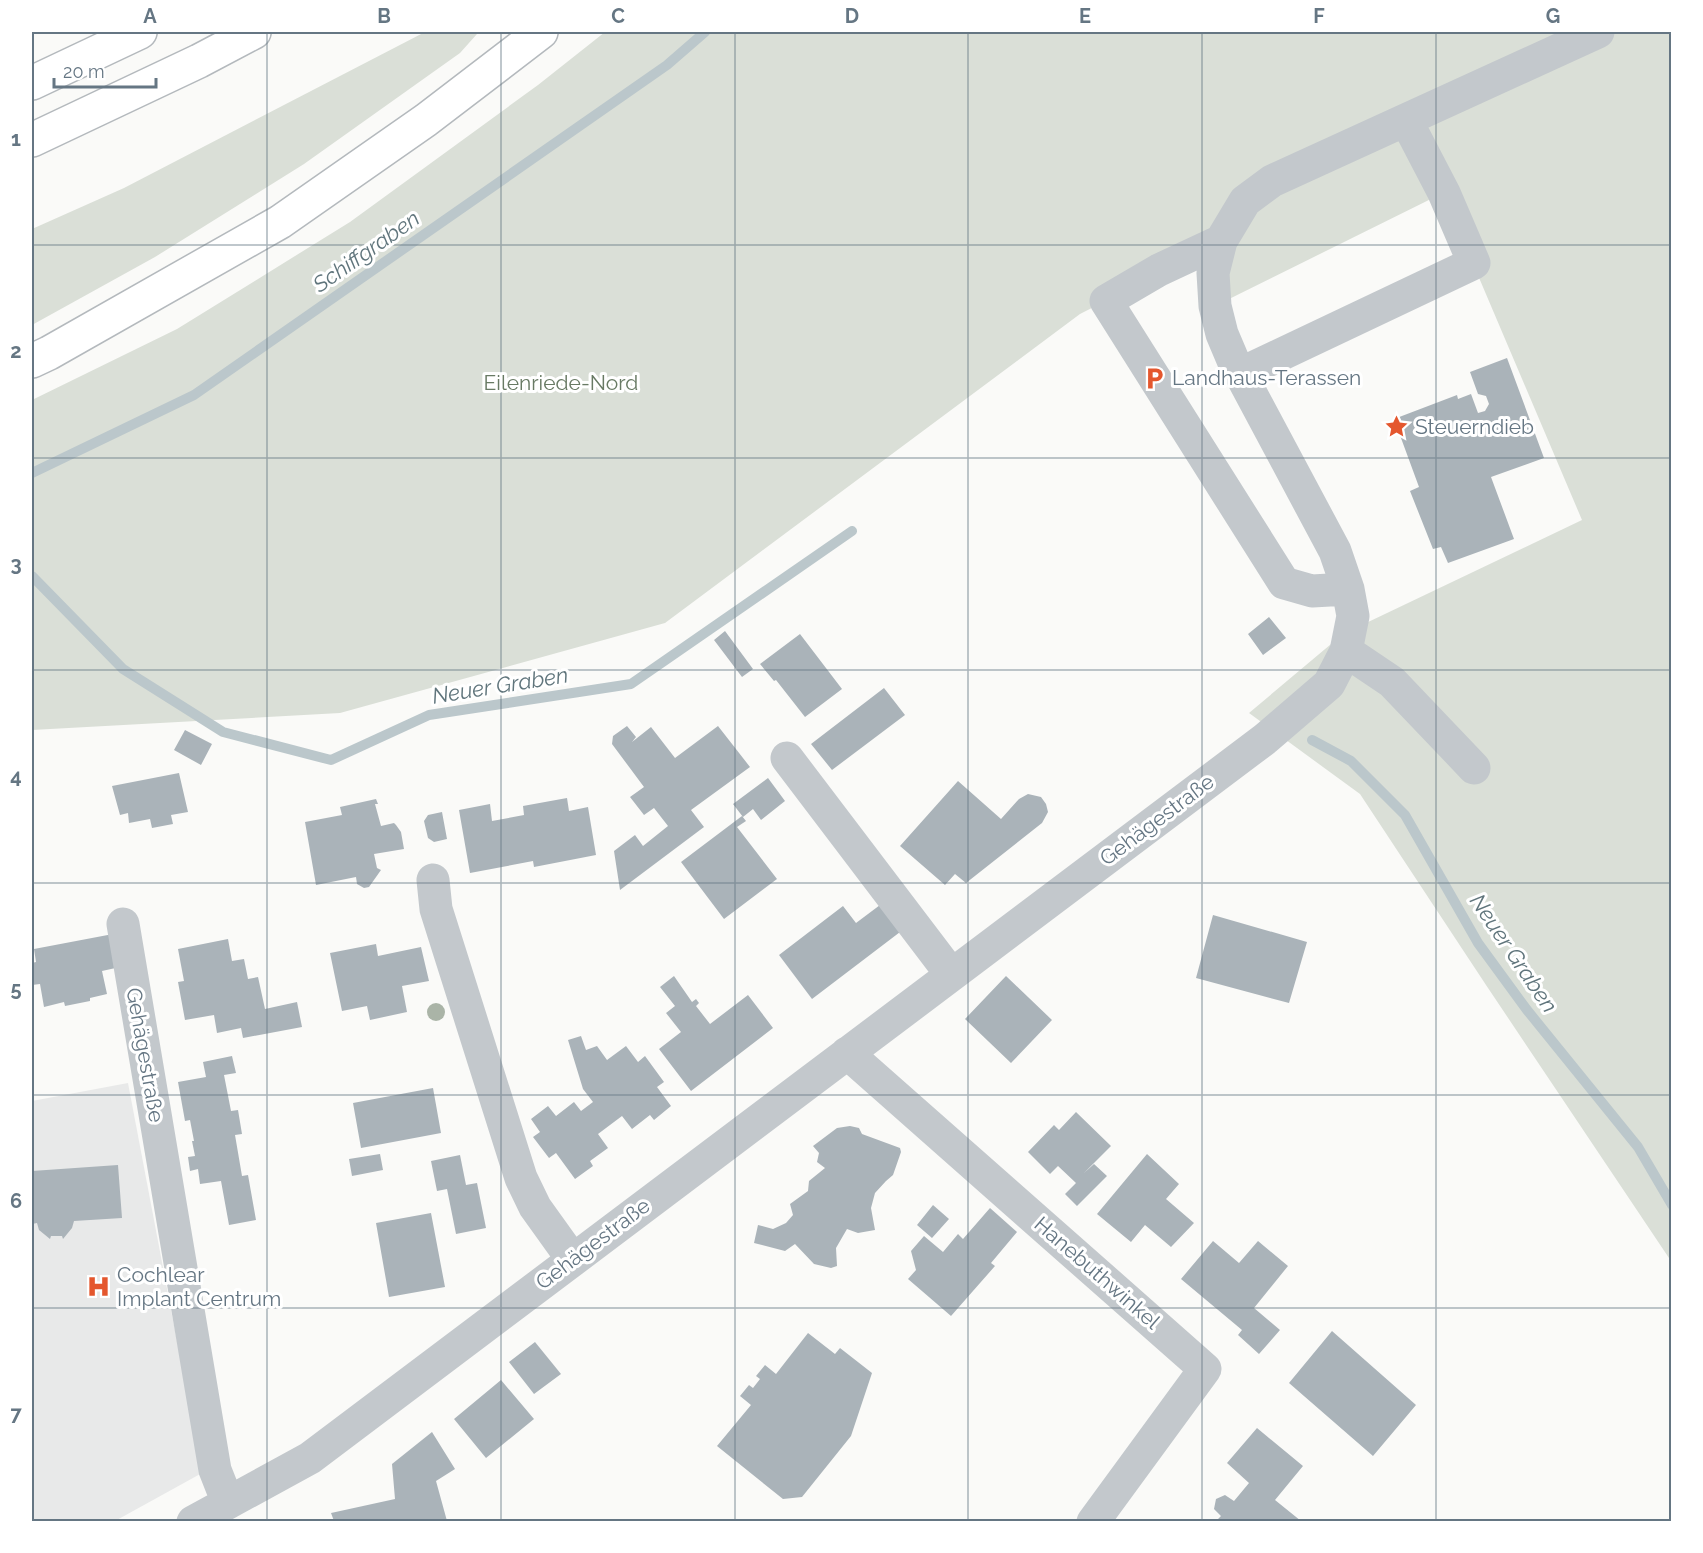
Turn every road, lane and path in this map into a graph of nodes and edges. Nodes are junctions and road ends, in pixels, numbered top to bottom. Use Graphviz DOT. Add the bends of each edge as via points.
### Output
graph roads {
  1 [pos="140,32"];
  2 [pos="255,32"];
  3 [pos="542,32"];
  4 [pos="1598,32"];
  5 [pos="32,83"];
  6 [pos="1407,120"];
  7 [pos="32,140"];
  8 [pos="1221,241"];
  9 [pos="32,361"];
  10 [pos="1240,374"];
  11 [pos="1348,589"];
  12 [pos="1346,651"];
  13 [pos="787,758"];
  14 [pos="1474,768"];
  15 [pos="433,880"];
  16 [pos="123,924"];
  17 [pos="951,974"];
  18 [pos="847,1053"];
  19 [pos="573,1260"];
  20 [pos="228,1503"];
  21 [pos="197,1521"];
  22 [pos="1093,1521"];
  1 -- 5 [label="highway"];
  2 -- 7 [label="highway"];
  3 -- 9 [label="highway" via="426,120 280,222"];
  4 -- 6 [label="street"];
  6 -- 8 [label="street" via="1272,180 1245,201"];
  6 -- 10 [label="street" via="1473,263"];
  8 -- 10 [label="street" via="1213,273 1215,306 1222,334"];
  8 -- 11 [label="street" via="1106,301 1284,583 1312,591"];
  10 -- 11 [label="street" via="1335,551"];
  11 -- 12 [label="street" via="1353,616"];
  12 -- 14 [label="street" via="1392,682"];
  12 -- 17 [label="street, Gehägestraße" via="1329,684 1265,739"];
  13 -- 17 [label="street"];
  15 -- 19 [label="street" via="436,909 521,1178 535,1207"];
  16 -- 20 [label="street, Gehägestraße" via="215,1470"];
  17 -- 18 [label="street, Gehägestraße"];
  18 -- 19 [label="street, Gehägestraße"];
  18 -- 22 [label="street, Hanebuthwinkel" via="1205,1369"];
  19 -- 20 [label="street, Gehägestraße" via="310,1458"];
  20 -- 21 [label="street, Gehägestraße"];
}
